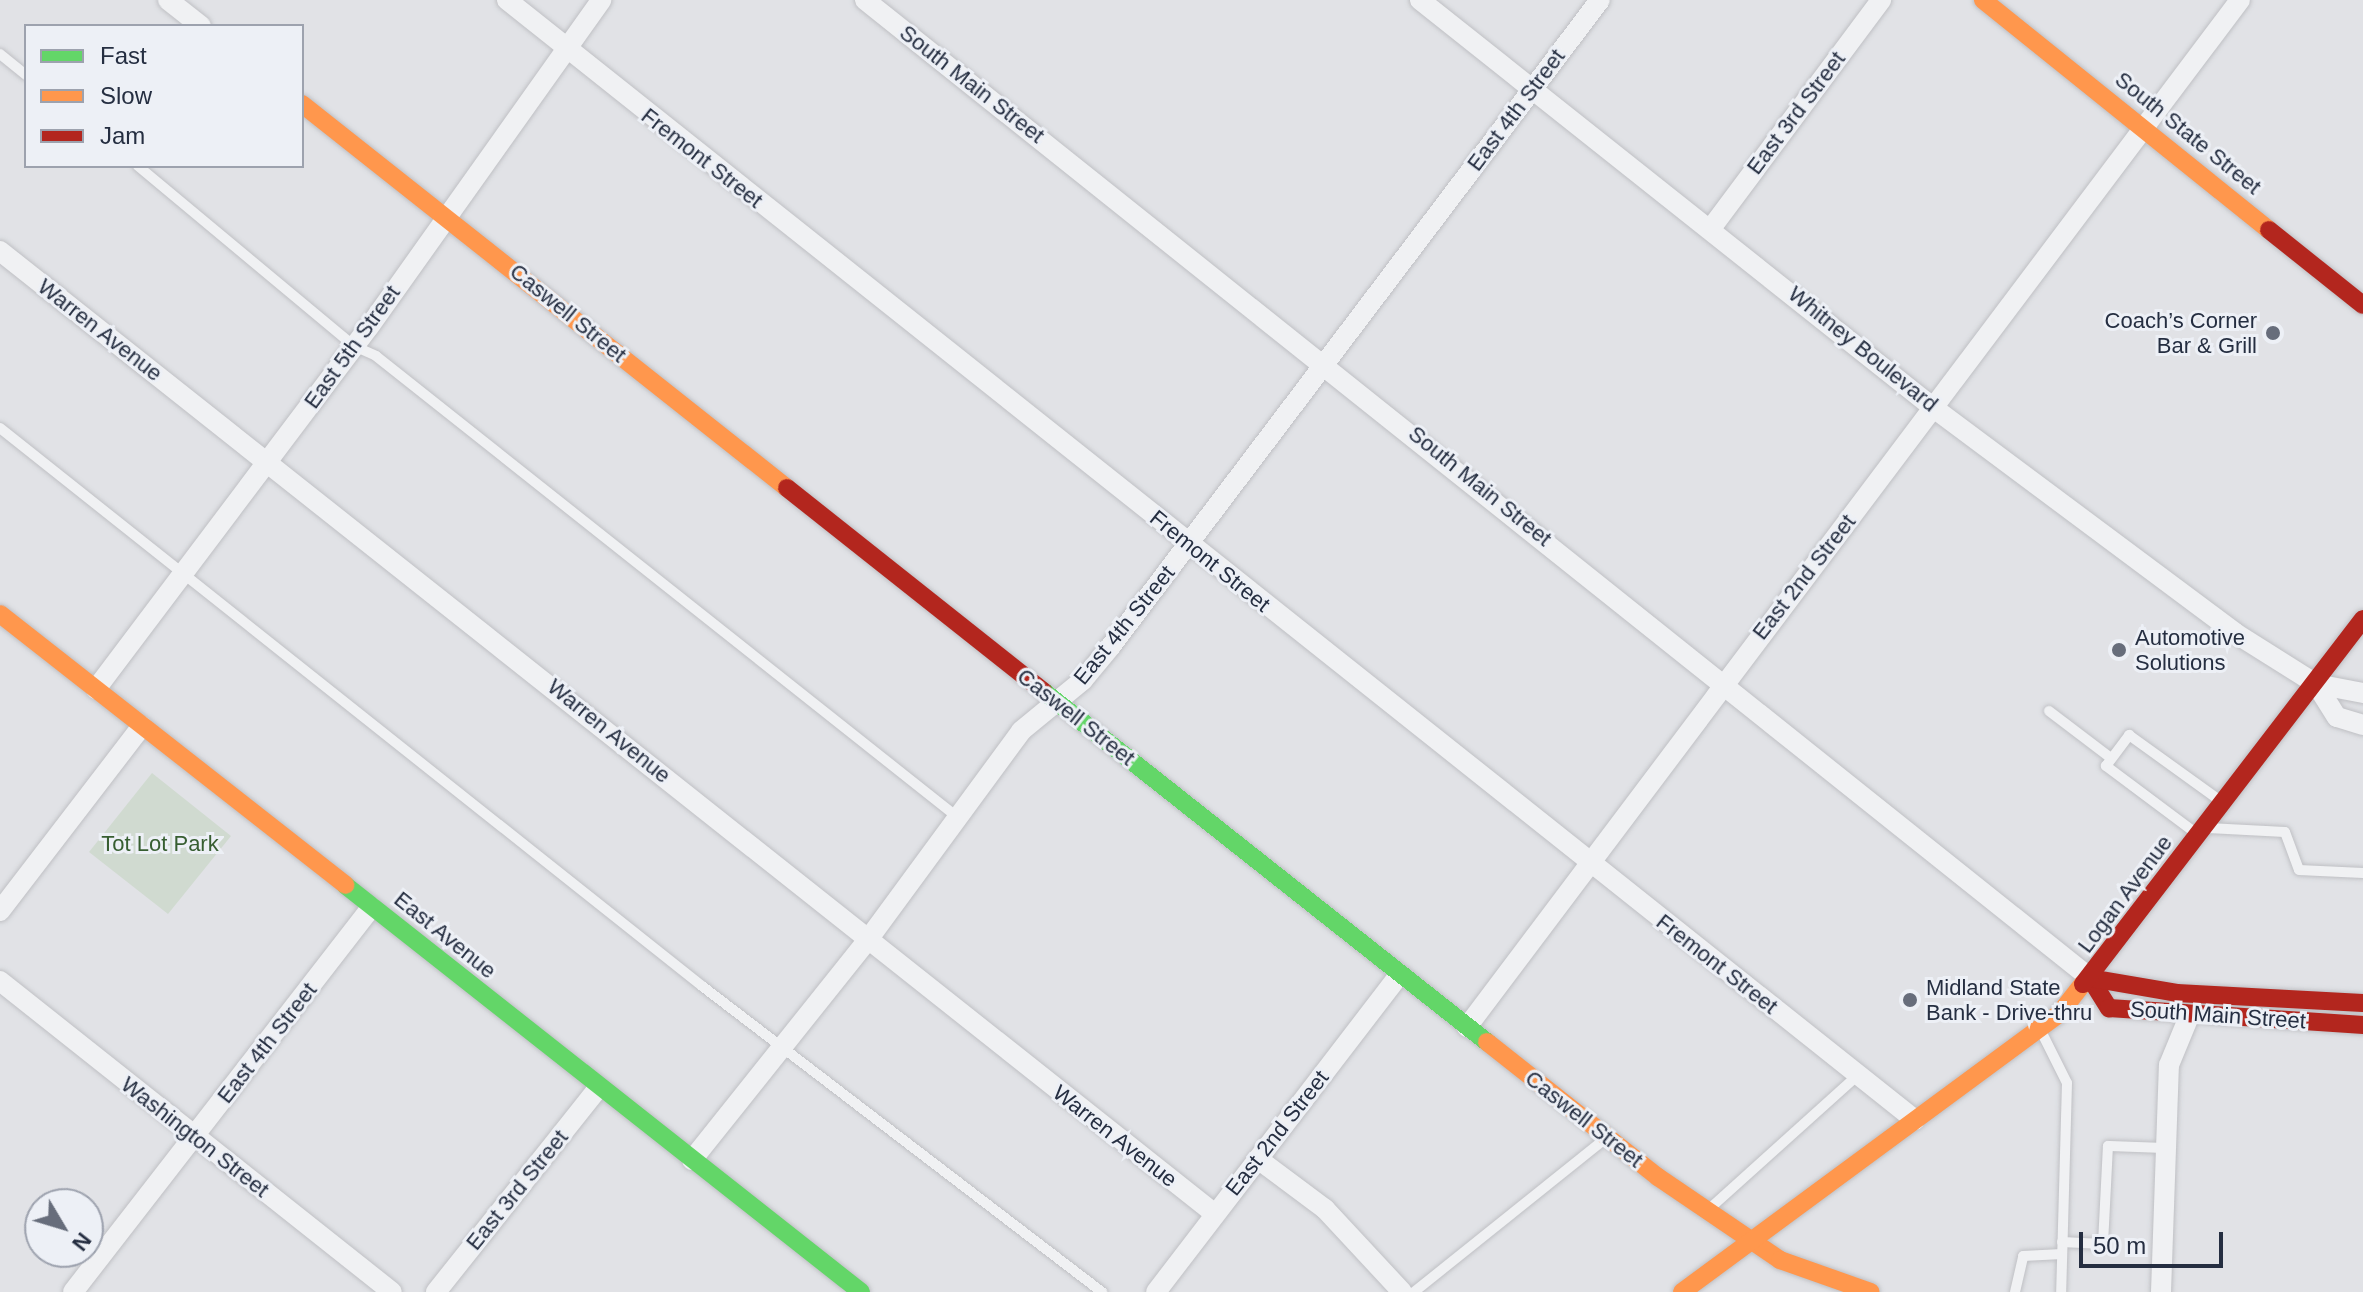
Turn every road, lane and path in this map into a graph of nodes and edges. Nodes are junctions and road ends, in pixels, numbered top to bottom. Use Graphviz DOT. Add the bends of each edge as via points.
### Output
graph roads {
  1 [pos="168,0"];
  2 [pos="507,0"];
  3 [pos="601,0"];
  4 [pos="865,0"];
  5 [pos="1420,0"];
  6 [pos="1600,0"];
  7 [pos="1881,0"];
  8 [pos="1983,0"];
  9 [pos="2240,0"];
  10 [pos="198,24"];
  11 [pos="563,48"];
  12 [pos="0,54"];
  13 [pos="24,73"];
  14 [pos="1532,88"];
  15 [pos="304,106"];
  16 [pos="2143,127"];
  17 [pos="140,168"];
  18 [pos="446,216"];
  19 [pos="1712,227"];
  20 [pos="0,251"];
  21 [pos="2363,305"];
  22 [pos="354,346"];
  23 [pos="1327,362"];
  24 [pos="1935,409"];
  25 [pos="0,428"];
  26 [pos="266,462"];
  27 [pos="1188,543"];
  28 [pos="182,573"];
  29 [pos="0,614"];
  30 [pos="2363,619"];
  31 [pos="1720,684"];
  32 [pos="2316,684"];
  33 [pos="96,689"];
  34 [pos="2363,693"];
  35 [pos="1057,702"];
  36 [pos="2049,711"];
  37 [pos="2363,725"];
  38 [pos="142,726"];
  39 [pos="2111,758"];
  40 [pos="2224,804"];
  41 [pos="956,816"];
  42 [pos="2202,832"];
  43 [pos="1588,862"];
  44 [pos="2363,873"];
  45 [pos="372,907"];
  46 [pos="0,911"];
  47 [pos="867,941"];
  48 [pos="1399,975"];
  49 [pos="2090,978"];
  50 [pos="0,981"];
  51 [pos="2363,1003"];
  52 [pos="2190,1014"];
  53 [pos="2363,1025"];
  54 [pos="1467,1027"];
  55 [pos="2039,1028"];
  56 [pos="784,1049"];
  57 [pos="1858,1075"];
  58 [pos="598,1088"];
  59 [pos="1915,1120"];
  60 [pos="1607,1137"];
  61 [pos="193,1138"];
  62 [pos="2166,1148"];
  63 [pos="1258,1159"];
  64 [pos="692,1160"];
  65 [pos="1707,1212"];
  66 [pos="1215,1214"];
  67 [pos="1750,1242"];
  68 [pos="2062,1248"];
  69 [pos="73,1292"];
  70 [pos="392,1292"];
  71 [pos="436,1292"];
  72 [pos="861,1292"];
  73 [pos="1102,1292"];
  74 [pos="1156,1292"];
  75 [pos="1402,1292"];
  76 [pos="1414,1292"];
  77 [pos="1682,1292"];
  78 [pos="1871,1292"];
  79 [pos="2015,1292"];
  80 [pos="2061,1292"];
  81 [pos="2161,1292"];
  1 -- 10 [label="street"];
  2 -- 11 [label="street, Fremont Street"];
  3 -- 11 [label="street, East 5th Street"];
  4 -- 23 [label="street, South Main Street"];
  5 -- 14 [label="street, Whitney Boulevard"];
  6 -- 14 [label="street, East 4th Street"];
  7 -- 19 [label="street, East 3rd Street"];
  8 -- 16 [label="street, South State Street"];
  9 -- 16 [label="street, East 2nd Street"];
  11 -- 18 [label="street, East 5th Street"];
  11 -- 27 [label="street, Fremont Street"];
  12 -- 13 [label="lane"];
  14 -- 19 [label="street, Whitney Boulevard"];
  14 -- 23 [label="street, East 4th Street"];
  15 -- 18 [label="street, Caswell Street"];
  16 -- 21 [label="street, South State Street"];
  16 -- 24 [label="street, East 2nd Street"];
  17 -- 22 [label="lane"];
  18 -- 22 [label="street, East 5th Street"];
  18 -- 35 [label="street, Caswell Street"];
  19 -- 24 [label="street, Whitney Boulevard"];
  20 -- 26 [label="street, Warren Avenue"];
  22 -- 26 [label="street, East 5th Street"];
  22 -- 41 [label="lane" via="387,365"];
  23 -- 27 [label="street, East 4th Street"];
  23 -- 31 [label="street, South Main Street"];
  24 -- 31 [label="street, East 2nd Street"];
  24 -- 32 [label="street, Whitney Boulevard" via="2235,633"];
  25 -- 28 [label="lane"];
  26 -- 28 [label="street, East 5th Street"];
  26 -- 47 [label="street, Warren Avenue"];
  27 -- 35 [label="street, East 4th Street" via="1083,680"];
  27 -- 43 [label="street, Fremont Street"];
  28 -- 33 [label="street, East 5th Street"];
  28 -- 56 [label="lane"];
  29 -- 33 [label="street, East Avenue"];
  30 -- 32 [label="street, Logan Avenue"];
  31 -- 43 [label="street, East 2nd Street"];
  31 -- 49 [label="street, South Main Street"];
  32 -- 34 [label="street, Whitney Boulevard"];
  32 -- 37 [label="street, Whitney Boulevard" via="2337,717"];
  32 -- 40 [label="street, Logan Avenue"];
  33 -- 38 [label="street, East Avenue"];
  35 -- 41 [label="street, East 4th Street" via="1021,731"];
  35 -- 48 [label="street, Caswell Street"];
  36 -- 39 [label="lane"];
  38 -- 45 [label="street, East Avenue"];
  38 -- 46 [label="street"];
  39 -- 40 [label="lane" via="2129,735"];
  39 -- 42 [label="lane" via="2106,766"];
  40 -- 42 [label="street, Logan Avenue"];
  41 -- 47 [label="street, East 4th Street"];
  42 -- 44 [label="lane" via="2285,832 2299,870"];
  42 -- 49 [label="street, Logan Avenue"];
  43 -- 54 [label="street, East 2nd Street"];
  43 -- 57 [label="street, Fremont Street"];
  45 -- 58 [label="street, East Avenue"];
  45 -- 61 [label="street, East 4th Street"];
  47 -- 56 [label="street, East 4th Street"];
  47 -- 66 [label="street, Warren Avenue"];
  48 -- 54 [label="street, Caswell Street"];
  48 -- 63 [label="street, East 2nd Street"];
  49 -- 51 [label="street, South Main Street" via="2177,993"];
  49 -- 52 [label="street, South Main Street" via="2107,1007"];
  49 -- 55 [label="street, Logan Avenue"];
  50 -- 61 [label="street, Washington Street"];
  52 -- 53 [label="street, South Main Street"];
  52 -- 62 [label="street" via="2169,1065"];
  54 -- 60 [label="street, Caswell Street"];
  55 -- 59 [label="street, Logan Avenue"];
  55 -- 68 [label="lane" via="2067,1083"];
  56 -- 64 [label="street, East 4th Street"];
  56 -- 73 [label="lane"];
  57 -- 59 [label="street, Fremont Street"];
  57 -- 65 [label="lane"];
  58 -- 64 [label="street, East Avenue"];
  58 -- 71 [label="street, East 3rd Street"];
  59 -- 67 [label="street, Logan Avenue"];
  60 -- 65 [label="street, Caswell Street"];
  60 -- 76 [label="lane"];
  61 -- 69 [label="street, East 4th Street"];
  61 -- 70 [label="street, Washington Street"];
  62 -- 68 [label="lane" via="2108,1146 2103,1244"];
  62 -- 81 [label="street"];
  63 -- 66 [label="street, East 2nd Street"];
  63 -- 75 [label="street" via="1325,1209"];
  64 -- 72 [label="street, East Avenue"];
  65 -- 67 [label="street, Caswell Street"];
  66 -- 74 [label="street, East 2nd Street"];
  67 -- 77 [label="street, Logan Avenue"];
  67 -- 78 [label="street, Caswell Street"];
  68 -- 79 [label="lane" via="2023,1256"];
  68 -- 80 [label="lane"];
}
